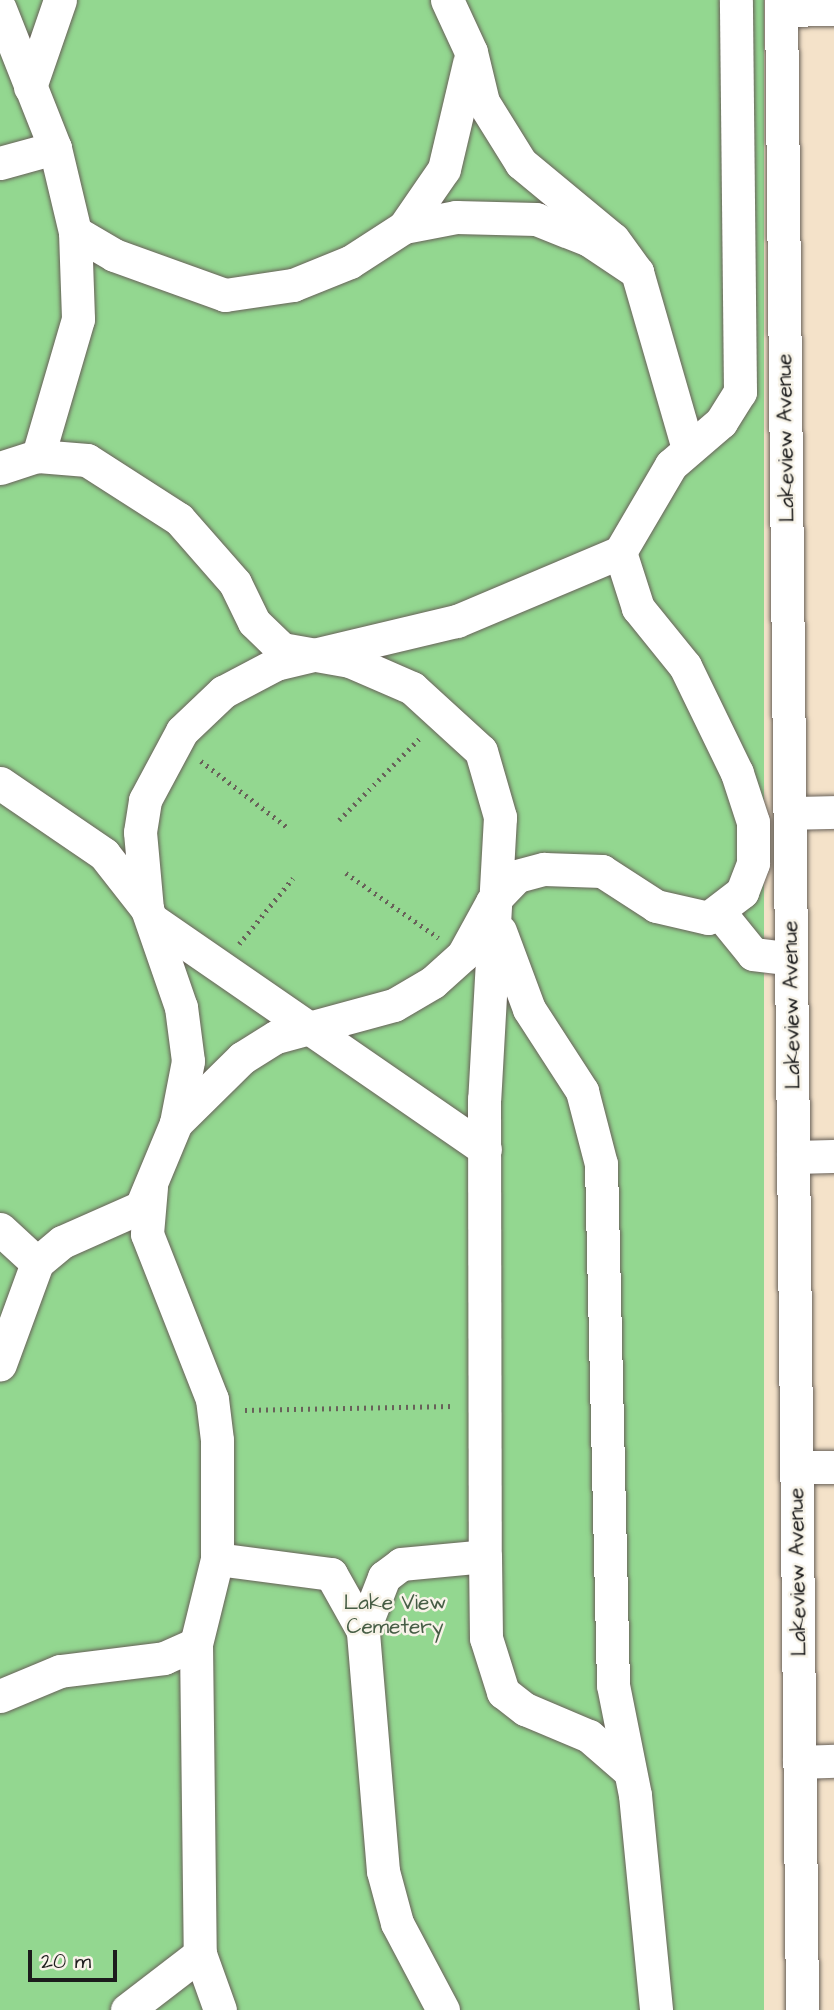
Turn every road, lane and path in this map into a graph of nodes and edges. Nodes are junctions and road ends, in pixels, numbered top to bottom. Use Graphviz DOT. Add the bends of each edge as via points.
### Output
graph roads {
  1 [pos="60,0"];
  2 [pos="447,0"];
  3 [pos="737,0"];
  4 [pos="781,5"];
  5 [pos="0,9"];
  6 [pos="834,9"];
  7 [pos="471,52"];
  8 [pos="30,87"];
  9 [pos="55,148"];
  10 [pos="0,163"];
  11 [pos="404,227"];
  12 [pos="75,232"];
  13 [pos="637,272"];
  14 [pos="687,445"];
  15 [pos="38,456"];
  16 [pos="0,468"];
  17 [pos="620,552"];
  18 [pos="327,657"];
  19 [pos="445,713"];
  20 [pos="175,741"];
  21 [pos="0,783"];
  22 [pos="790,813"];
  23 [pos="834,813"];
  24 [pos="339,820"];
  25 [pos="287,827"];
  26 [pos="346,873"];
  27 [pos="293,878"];
  28 [pos="492,902"];
  29 [pos="719,912"];
  30 [pos="150,915"];
  31 [pos="463,954"];
  32 [pos="791,959"];
  33 [pos="220,966"];
  34 [pos="309,1031"];
  35 [pos="176,1123"];
  36 [pos="485,1149"];
  37 [pos="834,1156"];
  38 [pos="793,1157"];
  39 [pos="151,1187"];
  40 [pos="2,1233"];
  41 [pos="37,1263"];
  42 [pos="0,1364"];
  43 [pos="485,1421"];
  44 [pos="215,1422"];
  45 [pos="796,1466"];
  46 [pos="834,1466"];
  47 [pos="485,1556"];
  48 [pos="216,1559"];
  49 [pos="401,1564"];
  50 [pos="331,1574"];
  51 [pos="363,1631"];
  52 [pos="196,1644"];
  53 [pos="0,1696"];
  54 [pos="834,1761"];
  55 [pos="799,1762"];
  56 [pos="628,1770"];
  57 [pos="200,1954"];
  58 [pos="127,2010"];
  59 [pos="220,2010"];
  60 [pos="443,2010"];
  61 [pos="656,2010"];
  62 [pos="802,2010"];
  1 -- 8 [label="street"];
  2 -- 7 [label="street"];
  3 -- 14 [label="street" via="740,392 721,422"];
  4 -- 6 [label="street"];
  4 -- 22 [label="street, Lakeview Avenue"];
  5 -- 8 [label="street"];
  7 -- 11 [label="street" via="444,169"];
  7 -- 13 [label="street" via="483,102 521,163 613,239"];
  8 -- 9 [label="street"];
  9 -- 10 [label="street"];
  9 -- 12 [label="street"];
  11 -- 12 [label="street" via="350,262 293,285 225,295 114,255"];
  11 -- 13 [label="street" via="456,217 536,219 589,240"];
  12 -- 15 [label="street" via="78,319"];
  13 -- 14 [label="street"];
  14 -- 17 [label="street"];
  15 -- 16 [label="street"];
  15 -- 18 [label="street" via="86,460 179,519 235,583 254,622 282,649"];
  17 -- 18 [label="street" via="457,621"];
  17 -- 29 [label="street" via="638,608 696,686 753,822 753,863 742,892"];
  18 -- 19 [label="street" via="383,673"];
  18 -- 20 [label="street" via="299,658 246,677"];
  19 -- 24 [label="path"];
  19 -- 28 [label="street" via="481,751 495,785 500,817"];
  20 -- 25 [label="path"];
  20 -- 30 [label="street" via="145,800 142,821"];
  21 -- 30 [label="street" via="104,854"];
  22 -- 23 [label="street"];
  22 -- 32 [label="street, Lakeview Avenue"];
  26 -- 31 [label="path"];
  27 -- 33 [label="path"];
  28 -- 29 [label="street" via="517,876 544,869 602,871 656,906 708,918"];
  28 -- 31 [label="street"];
  28 -- 36 [label="street"];
  28 -- 56 [label="street" via="511,971 582,1091 601,1164 613,1685"];
  29 -- 32 [label="street" via="754,954"];
  30 -- 33 [label="street"];
  30 -- 35 [label="street" via="181,1007 188,1061"];
  31 -- 34 [label="street" via="394,1005"];
  32 -- 38 [label="street, Lakeview Avenue"];
  33 -- 34 [label="street"];
  34 -- 35 [label="street" via="276,1037 242,1058"];
  34 -- 36 [label="street"];
  35 -- 39 [label="street"];
  36 -- 43 [label="street"];
  37 -- 38 [label="street"];
  38 -- 45 [label="street, Lakeview Avenue"];
  39 -- 41 [label="street" via="141,1207 62,1242"];
  39 -- 44 [label="street" via="147,1234 200,1364"];
  40 -- 41 [label="street"];
  41 -- 42 [label="street"];
  43 -- 44 [label="path" via="461,1406 242,1410"];
  43 -- 47 [label="street"];
  44 -- 48 [label="street"];
  45 -- 46 [label="street"];
  45 -- 55 [label="street, Lakeview Avenue"];
  47 -- 49 [label="street"];
  47 -- 56 [label="street" via="486,1638 503,1692 525,1709 589,1736"];
  48 -- 50 [label="street"];
  48 -- 52 [label="street"];
  49 -- 50 [label="street"];
  49 -- 51 [label="street" via="384,1577"];
  50 -- 51 [label="street"];
  51 -- 60 [label="street" via="383,1871 397,1923"];
  52 -- 53 [label="street" via="164,1658 60,1671"];
  52 -- 57 [label="street"];
  54 -- 55 [label="street"];
  55 -- 62 [label="street, Lakeview Avenue"];
  56 -- 61 [label="street"];
  57 -- 58 [label="street"];
  57 -- 59 [label="street"];
}
